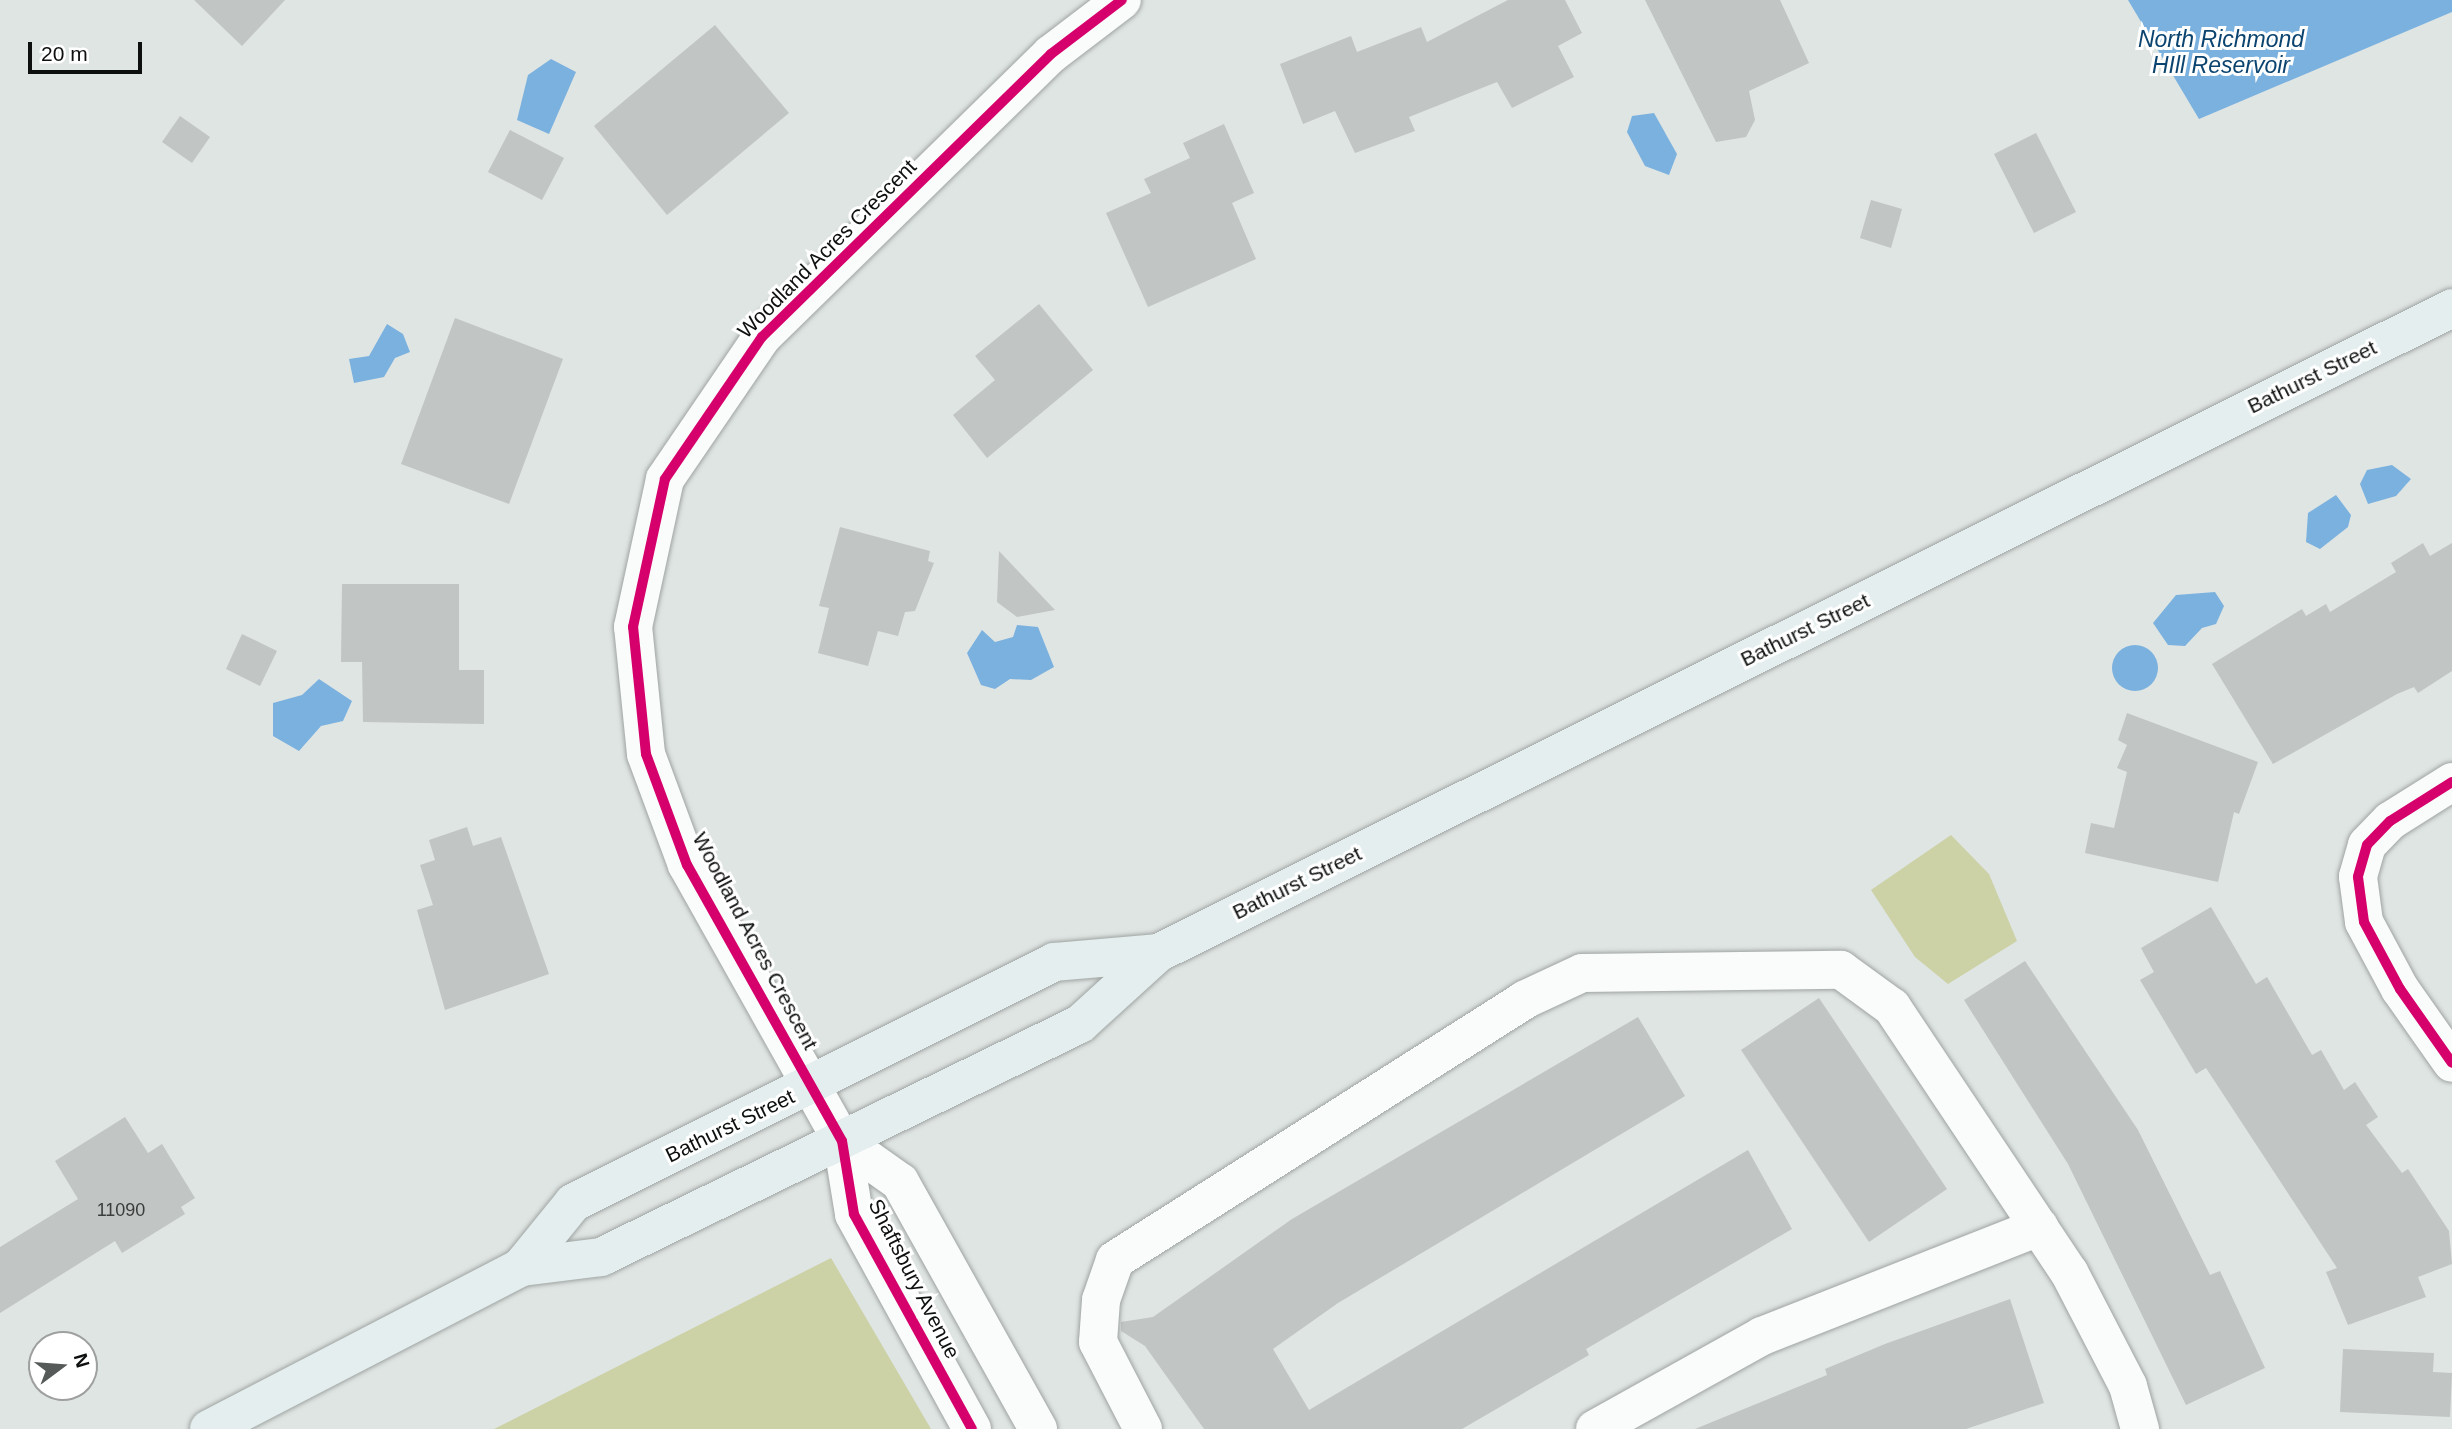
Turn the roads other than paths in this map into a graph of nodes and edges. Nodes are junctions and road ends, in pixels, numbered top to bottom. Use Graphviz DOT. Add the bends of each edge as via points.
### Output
graph roads {
  1 [pos="1122,0"];
  2 [pos="2452,307"];
  3 [pos="2452,782"];
  4 [pos="1158,953"];
  5 [pos="2452,1063"];
  6 [pos="812,1086"];
  7 [pos="842,1141"];
  8 [pos="2039,1227"];
  9 [pos="521,1267"];
  10 [pos="209,1429"];
  11 [pos="972,1429"];
  12 [pos="1038,1429"];
  13 [pos="1143,1429"];
  14 [pos="1595,1429"];
  15 [pos="2140,1429"];
  1 -- 6 [label="street, Woodland Acres Crescent" via="1051,54 762,337 665,479 634,627 646,754 687,866"];
  2 -- 4 [label="main road, Bathurst Street"];
  3 -- 5 [label="street" via="2390,821 2367,845 2358,877 2364,922 2400,989"];
  4 -- 6 [label="main road, Bathurst Street" via="1054,962"];
  4 -- 7 [label="main road, Bathurst Street" via="1080,1024"];
  6 -- 7 [label="street, Woodland Acres Crescent"];
  6 -- 9 [label="main road, Bathurst Street" via="573,1203"];
  7 -- 9 [label="main road, Bathurst Street" via="601,1257"];
  7 -- 11 [label="street, Shaftsbury Avenue" via="854,1214"];
  7 -- 12 [label="street, Shaftsbury Avenue" via="900,1182"];
  8 -- 13 [label="street" via="1892,1007 1841,970 1582,973 1524,1000 1115,1260 1101,1300 1098,1342"];
  8 -- 14 [label="street" via="1762,1336"];
  8 -- 15 [label="street" via="2128,1386"];
  9 -- 10 [label="main road, Bathurst Street"];
}
